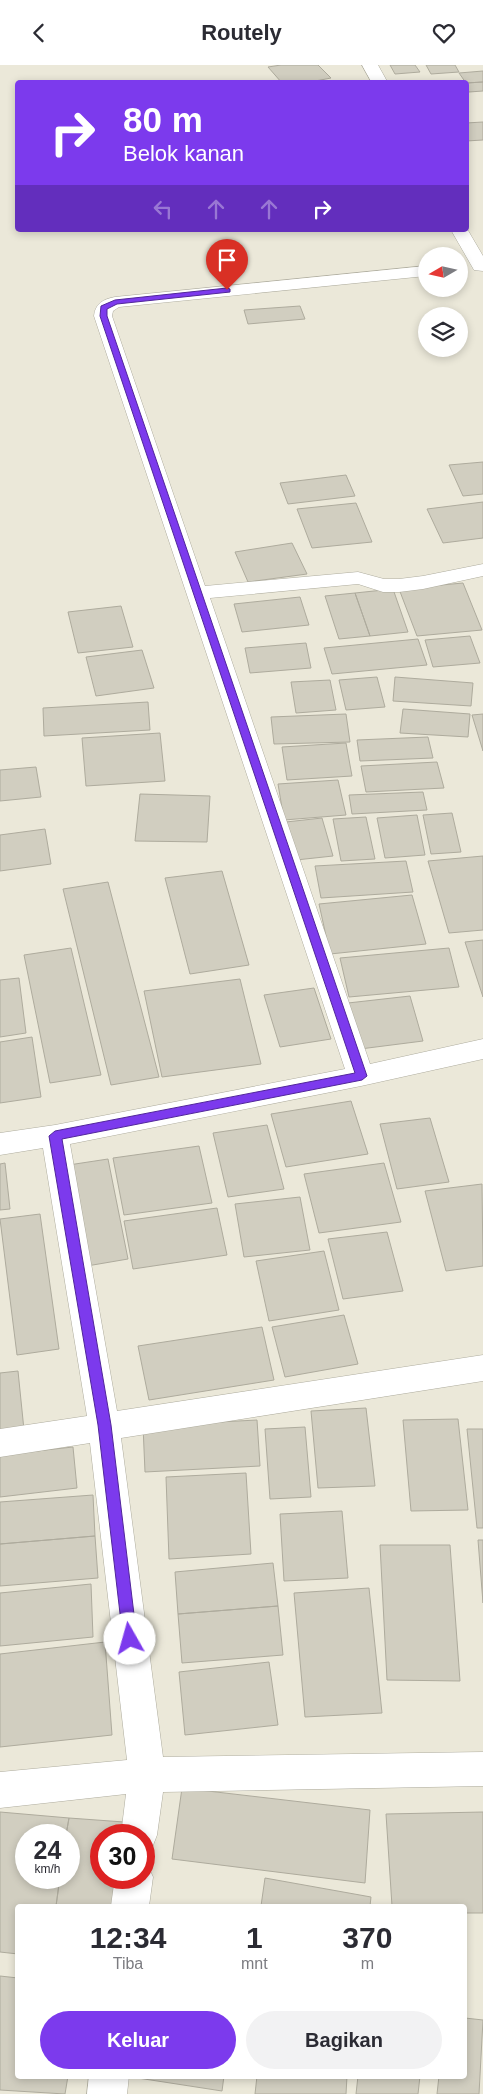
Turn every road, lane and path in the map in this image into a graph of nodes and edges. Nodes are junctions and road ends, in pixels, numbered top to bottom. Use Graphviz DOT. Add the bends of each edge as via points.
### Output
graph roads {
  1 [pos="370,65"];
  2 [pos="378,80"];
  3 [pos="461,232"];
  4 [pos="481,266"];
  5 [pos="468,267"];
  6 [pos="418,272"];
  7 [pos="483,570"];
  8 [pos="199,593"];
  9 [pos="483,1049"];
  10 [pos="362,1076"];
  11 [pos="55,1136"];
  12 [pos="0,1144"];
  13 [pos="483,1368"];
  14 [pos="104,1425"];
  15 [pos="0,1443"];
  16 [pos="483,1769"];
  17 [pos="147,1775"];
  18 [pos="0,1791"];
  19 [pos="140,1824"];
  20 [pos="132,1889"];
  21 [pos="130,1904"];
  22 [pos="109,2079"];
  23 [pos="107,2094"];
  1 -- 2 [label="street"];
  3 -- 4 [label="street"];
  4 -- 5 [label="street"];
  6 -- 8 [label="street" via="115,302 104,308 103,316"];
  7 -- 8 [label="street" via="388,587 358,578"];
  8 -- 10 [label="street"];
  9 -- 10 [label="street"];
  10 -- 11 [label="street"];
  11 -- 12 [label="street"];
  11 -- 14 [label="street"];
  13 -- 14 [label="street"];
  14 -- 15 [label="street"];
  14 -- 17 [label="street"];
  16 -- 17 [label="street"];
  17 -- 18 [label="street"];
  17 -- 19 [label="street"];
  20 -- 21 [label="street"];
  22 -- 23 [label="street"];
}
